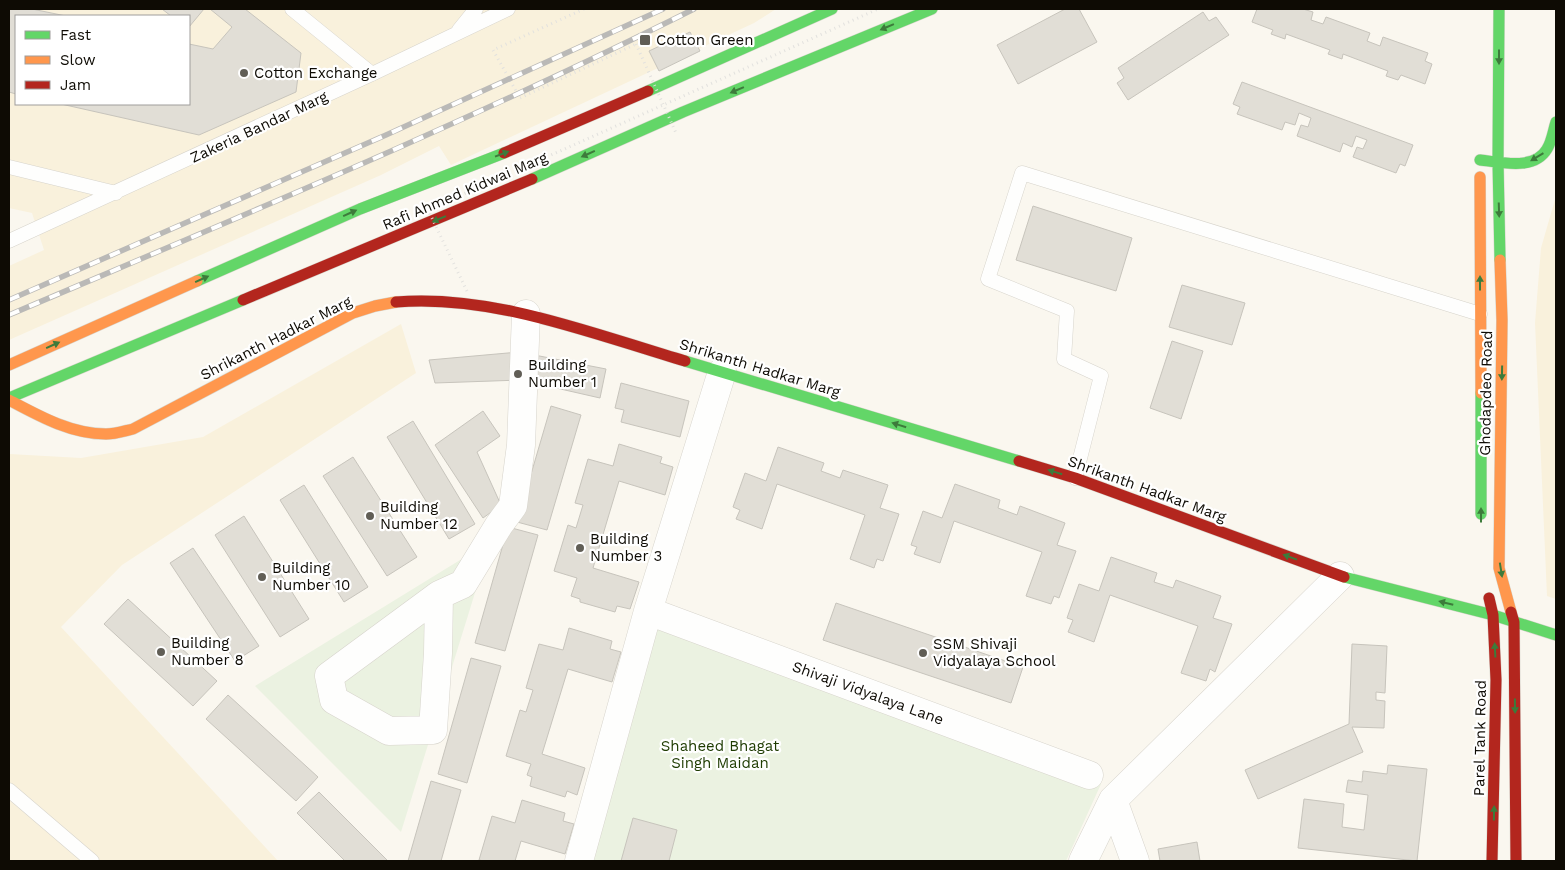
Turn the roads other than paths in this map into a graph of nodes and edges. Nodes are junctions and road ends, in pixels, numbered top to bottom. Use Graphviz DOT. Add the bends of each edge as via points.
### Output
graph roads {
  1 [pos="292,9"];
  2 [pos="476,9"];
  3 [pos="508,9"];
  4 [pos="832,9"];
  5 [pos="932,9"];
  6 [pos="1499,9"];
  7 [pos="457,33"];
  8 [pos="372,74"];
  9 [pos="1556,122"];
  10 [pos="1498,161"];
  11 [pos="9,168"];
  12 [pos="116,194"];
  13 [pos="9,241"];
  14 [pos="526,314"];
  15 [pos="1480,314"];
  16 [pos="9,365"];
  17 [pos="722,372"];
  18 [pos="9,399"];
  19 [pos="1075,478"];
  20 [pos="1482,526"];
  21 [pos="1340,576"];
  22 [pos="1487,590"];
  23 [pos="439,595"];
  24 [pos="648,611"];
  25 [pos="1493,615"];
  26 [pos="1514,622"];
  27 [pos="1556,635"];
  28 [pos="1089,775"];
  29 [pos="9,790"];
  30 [pos="1113,800"];
  31 [pos="92,861"];
  32 [pos="579,861"];
  33 [pos="1083,861"];
  34 [pos="1135,861"];
  35 [pos="1492,861"];
  36 [pos="1516,861"];
  1 -- 8 [label="lane"];
  2 -- 7 [label="lane"];
  3 -- 7 [label="lane, Zakeria Bandar Marg"];
  16 -- 4 [label="main road, Rafi Ahmed Kidwai Marg, one-way" via="360,209 535,141"];
  5 -- 18 [label="main road, Rafi Ahmed Kidwai Marg, one-way"];
  6 -- 10 [label="main road, Ghodapdeo Road, one-way"];
  7 -- 8 [label="lane, Zakeria Bandar Marg"];
  8 -- 12 [label="lane, Zakeria Bandar Marg"];
  9 -- 10 [label="main road, Ghodapdeo Road, one-way" via="1545,152 1534,160 1523,163"];
  15 -- 10 [label="main road, Ghodapdeo Road, one-way" via="1480,155"];
  10 -- 26 [label="main road, Ghodapdeo Road, one-way" via="1502,320 1499,568"];
  11 -- 12 [label="lane"];
  12 -- 13 [label="lane, Zakeria Bandar Marg"];
  14 -- 17 [label="main road, Shrikanth Hadkar Marg"];
  14 -- 18 [label="main road, Shrikanth Hadkar Marg" via="439,302 376,305 353,313 133,429 108,434 76,430 50,421"];
  14 -- 23 [label="street" via="521,445 513,506 463,584"];
  15 -- 19 [label="lane" via="1022,173 988,279 1067,311 1064,359 1101,376"];
  20 -- 15 [label="main road, Ghodapdeo Road, one-way"];
  19 -- 17 [label="main road, Shrikanth Hadkar Marg, one-way"];
  17 -- 24 [label="street"];
  21 -- 19 [label="main road, Shrikanth Hadkar Marg, one-way"];
  25 -- 21 [label="main road, Shrikanth Hadkar Marg, one-way"];
  21 -- 30 [label="street"];
  22 -- 25 [label="main road"];
  23 -- 23 [label="street" via="433,730 389,732 334,700 329,676"];
  24 -- 28 [label="street, Shivaji Vidyalaya Lane"];
  24 -- 32 [label="street"];
  25 -- 26 [label="main road, Shrikanth Hadkar Marg"];
  35 -- 25 [label="main road, Parel Tank Road, one-way" via="1496,680"];
  26 -- 27 [label="main road, Shrikanth Hadkar Marg"];
  26 -- 36 [label="main road, Ghodapdeo Road, one-way"];
  29 -- 31 [label="lane"];
  30 -- 33 [label="street"];
  30 -- 34 [label="street"];
}
